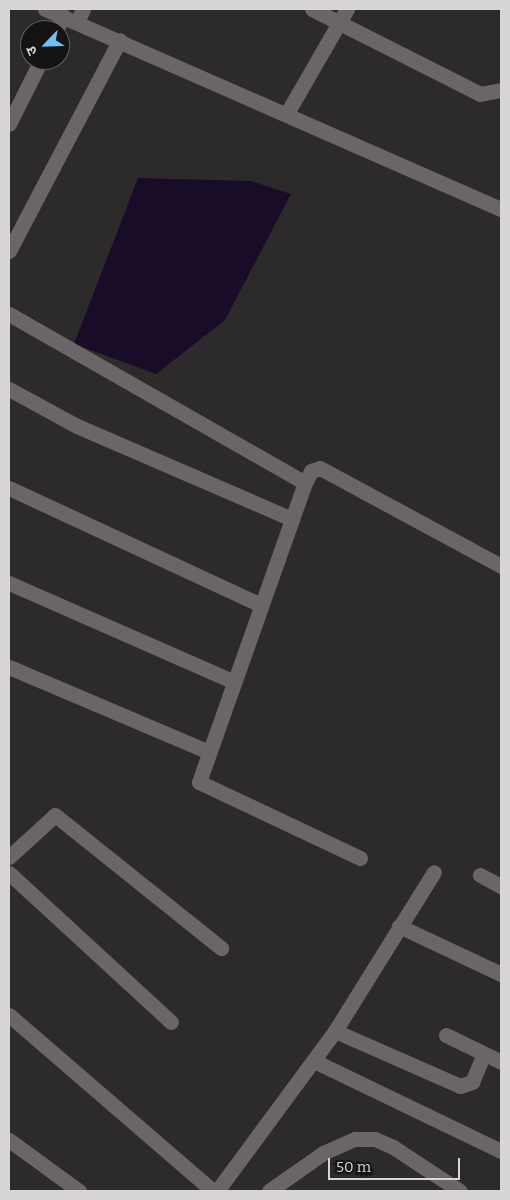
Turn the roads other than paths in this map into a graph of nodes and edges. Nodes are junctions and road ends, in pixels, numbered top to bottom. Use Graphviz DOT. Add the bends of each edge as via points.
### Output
graph roads {
  1 [pos="45,9"];
  2 [pos="312,9"];
  3 [pos="347,9"];
  4 [pos="63,16"];
  5 [pos="80,16"];
  6 [pos="61,20"];
  7 [pos="340,23"];
  8 [pos="120,40"];
  9 [pos="36,70"];
  10 [pos="501,90"];
  11 [pos="287,113"];
  12 [pos="9,124"];
  13 [pos="501,209"];
  14 [pos="9,251"];
  15 [pos="9,314"];
  16 [pos="9,389"];
  17 [pos="305,483"];
  18 [pos="9,488"];
  19 [pos="292,519"];
  20 [pos="501,566"];
  21 [pos="9,583"];
  22 [pos="262,605"];
  23 [pos="9,667"];
  24 [pos="234,682"];
  25 [pos="209,752"];
  26 [pos="9,857"];
  27 [pos="360,858"];
  28 [pos="434,872"];
  29 [pos="9,873"];
  30 [pos="480,875"];
  31 [pos="501,886"];
  32 [pos="399,926"];
  33 [pos="220,948"];
  34 [pos="501,974"];
  35 [pos="9,1015"];
  36 [pos="171,1022"];
  37 [pos="335,1031"];
  38 [pos="446,1035"];
  39 [pos="484,1054"];
  40 [pos="314,1061"];
  41 [pos="501,1062"];
  42 [pos="9,1140"];
  43 [pos="501,1151"];
  44 [pos="79,1191"];
  45 [pos="215,1191"];
  46 [pos="268,1191"];
  47 [pos="460,1191"];
  1 -- 4 [label="street"];
  2 -- 7 [label="street"];
  3 -- 7 [label="street"];
  4 -- 5 [label="street"];
  4 -- 6 [label="street"];
  5 -- 8 [label="street"];
  7 -- 10 [label="street" via="480,94"];
  7 -- 11 [label="street"];
  8 -- 11 [label="street"];
  8 -- 14 [label="street"];
  9 -- 12 [label="street"];
  11 -- 13 [label="street"];
  15 -- 17 [label="street"];
  16 -- 19 [label="street" via="77,426"];
  17 -- 19 [label="street"];
  17 -- 20 [label="street" via="311,471 320,468"];
  18 -- 22 [label="street"];
  19 -- 22 [label="street"];
  21 -- 24 [label="street"];
  22 -- 24 [label="street"];
  23 -- 25 [label="street"];
  24 -- 25 [label="street"];
  25 -- 27 [label="street" via="201,787"];
  26 -- 33 [label="street" via="55,815"];
  28 -- 32 [label="street"];
  29 -- 36 [label="street"];
  30 -- 31 [label="street"];
  32 -- 34 [label="street"];
  32 -- 37 [label="street"];
  35 -- 45 [label="street"];
  37 -- 39 [label="street" via="460,1086 472,1082"];
  37 -- 40 [label="street"];
  38 -- 39 [label="street"];
  39 -- 41 [label="street"];
  40 -- 43 [label="street"];
  40 -- 45 [label="street"];
  42 -- 44 [label="street"];
  46 -- 47 [label="street" via="323,1152 354,1138 374,1139 393,1147"];
}
